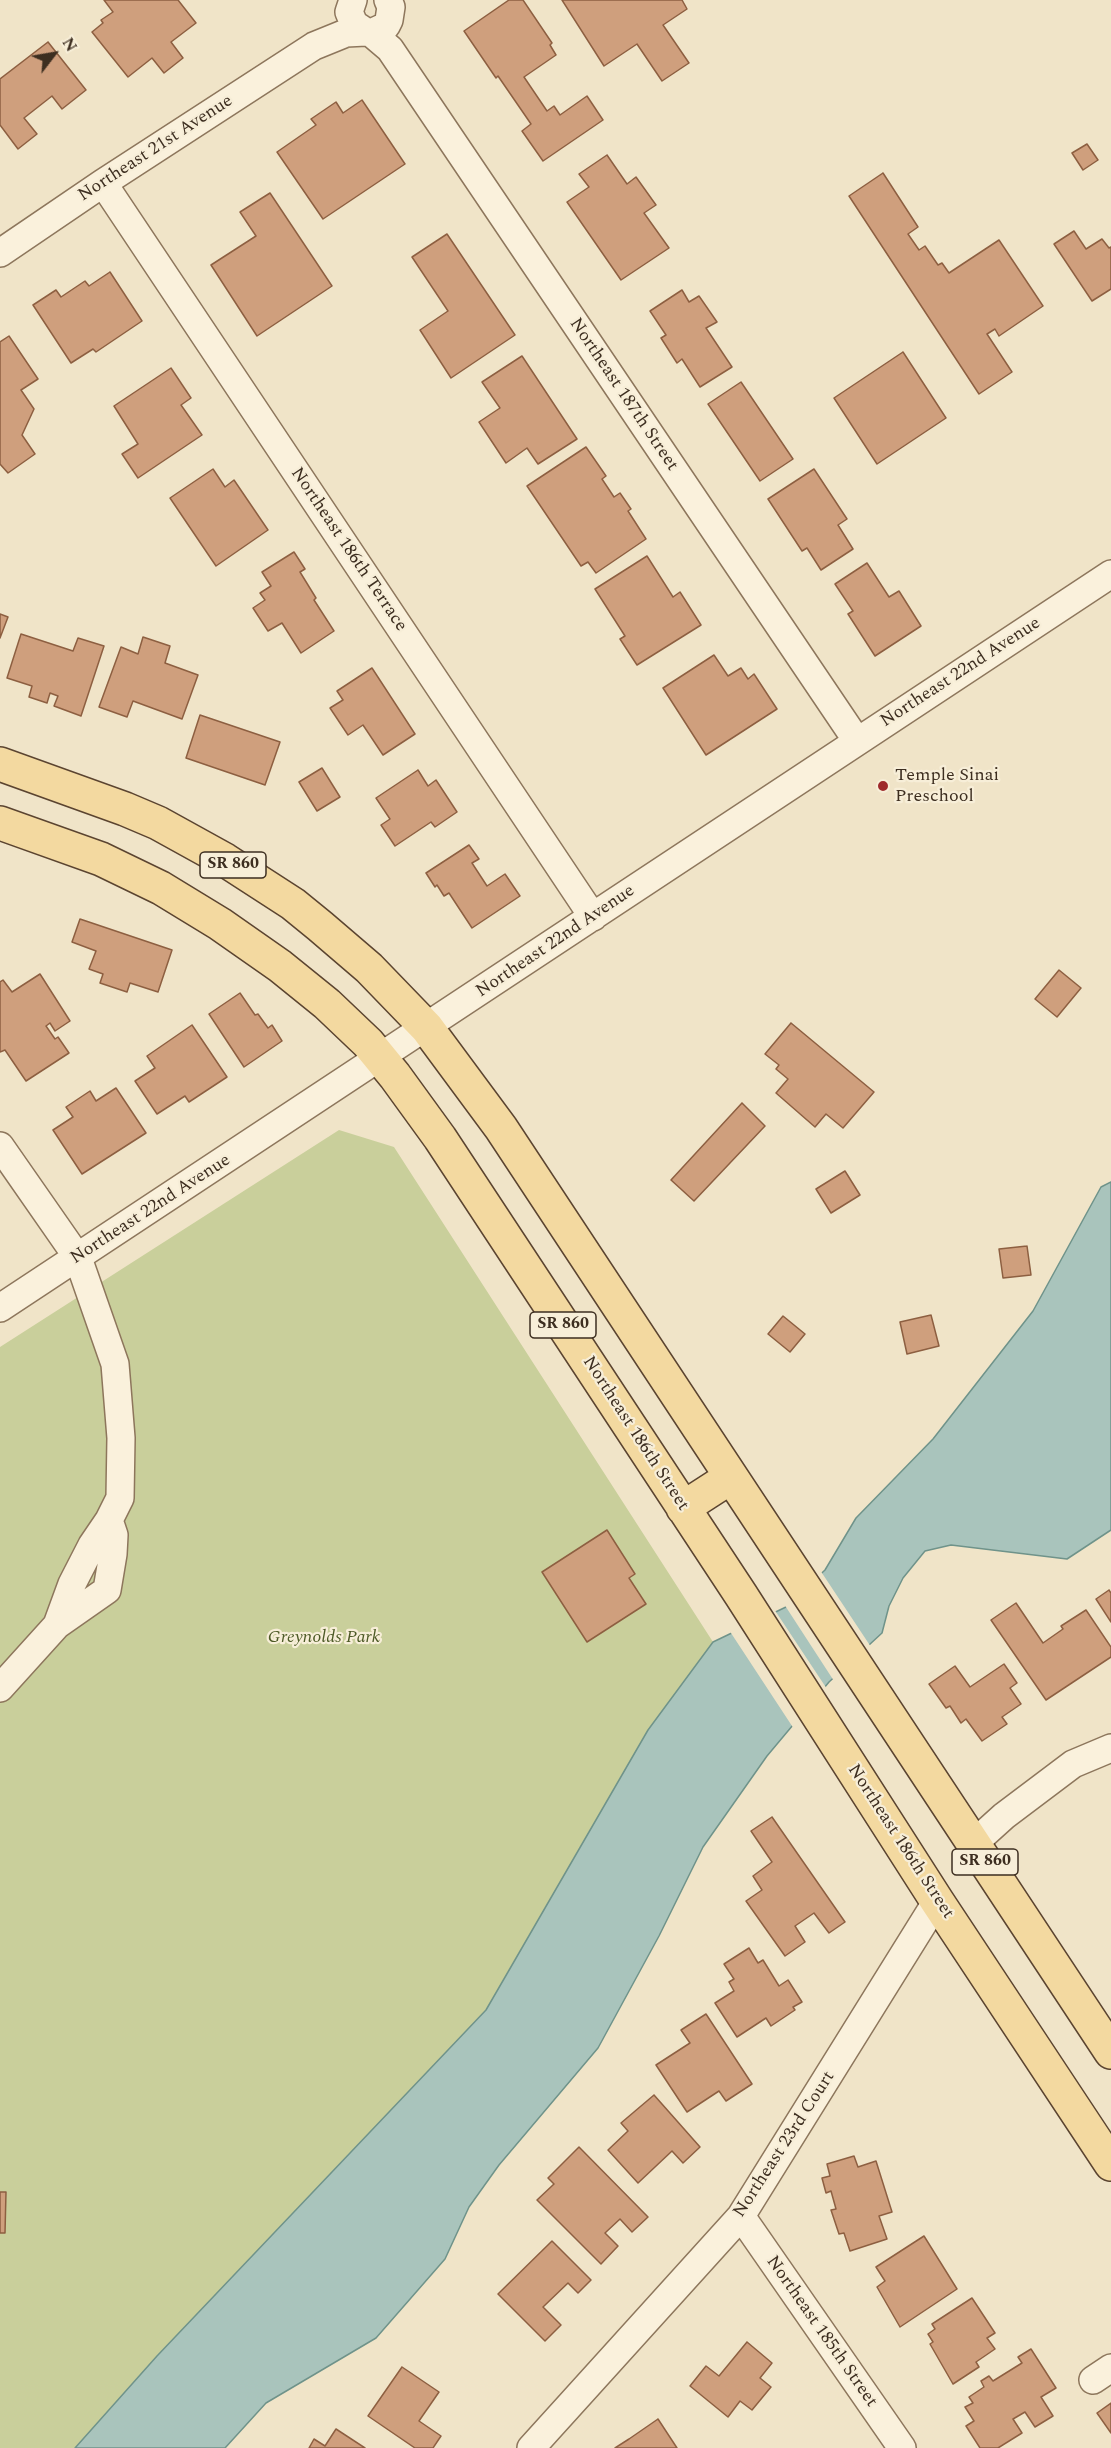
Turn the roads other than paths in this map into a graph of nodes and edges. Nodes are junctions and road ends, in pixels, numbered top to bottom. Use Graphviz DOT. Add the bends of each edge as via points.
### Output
graph roads {
  1 [pos="352,2"];
  2 [pos="384,21"];
  3 [pos="314,46"];
  4 [pos="103,183"];
  5 [pos="0,253"];
  6 [pos="1111,574"];
  7 [pos="857,741"];
  8 [pos="0,764"];
  9 [pos="0,823"];
  10 [pos="593,917"];
  11 [pos="427,1028"];
  12 [pos="380,1059"];
  13 [pos="0,1146"];
  14 [pos="78,1258"];
  15 [pos="0,1308"];
  16 [pos="731,1477"];
  17 [pos="683,1508"];
  18 [pos="0,1688"];
  19 [pos="1111,1748"];
  20 [pos="973,1844"];
  21 [pos="937,1900"];
  22 [pos="1111,2052"];
  23 [pos="1111,2164"];
  24 [pos="741,2216"];
  25 [pos="531,2448"];
  26 [pos="902,2448"];
  1 -- 2 [label="street, Northeast 187th Street" via="354,24"];
  1 -- 3 [label="street, Northeast 21st Avenue"];
  2 -- 3 [label="street, Northeast 21st Avenue"];
  2 -- 7 [label="street, Northeast 187th Street"];
  3 -- 4 [label="street, Northeast 21st Avenue"];
  4 -- 5 [label="street, Northeast 21st Avenue"];
  4 -- 10 [label="street, Northeast 186th Terrace"];
  6 -- 7 [label="street, Northeast 22nd Avenue"];
  7 -- 10 [label="street, Northeast 22nd Avenue"];
  8 -- 11 [label="main road, SR 860" via="158,823 225,860 320,926 369,968"];
  9 -- 12 [label="main road, Northeast 186th Street / SR 860" via="101,859 191,905 297,980 353,1028"];
  10 -- 11 [label="street, Northeast 22nd Avenue"];
  11 -- 12 [label="street, Northeast 22nd Avenue"];
  11 -- 16 [label="main road, SR 860" via="501,1128"];
  12 -- 14 [label="street, Northeast 22nd Avenue"];
  12 -- 17 [label="main road, Northeast 186th Street / SR 860" via="440,1138"];
  13 -- 14 [label="street"];
  14 -- 15 [label="street, Northeast 22nd Avenue"];
  14 -- 18 [label="street" via="115,1364 121,1438 120,1498 109,1520 114,1535 107,1590 57,1625"];
  16 -- 17 [label="main road"];
  16 -- 20 [label="main road, SR 860"];
  17 -- 21 [label="main road, Northeast 186th Street / SR 860"];
  19 -- 20 [label="street" via="1073,1764"];
  20 -- 22 [label="main road, SR 860"];
  21 -- 23 [label="main road, Northeast 186th Street / SR 860"];
  21 -- 24 [label="street, Northeast 23rd Court"];
  24 -- 25 [label="street, Northeast 23rd Court"];
  24 -- 26 [label="street, Northeast 185th Street"];
}
